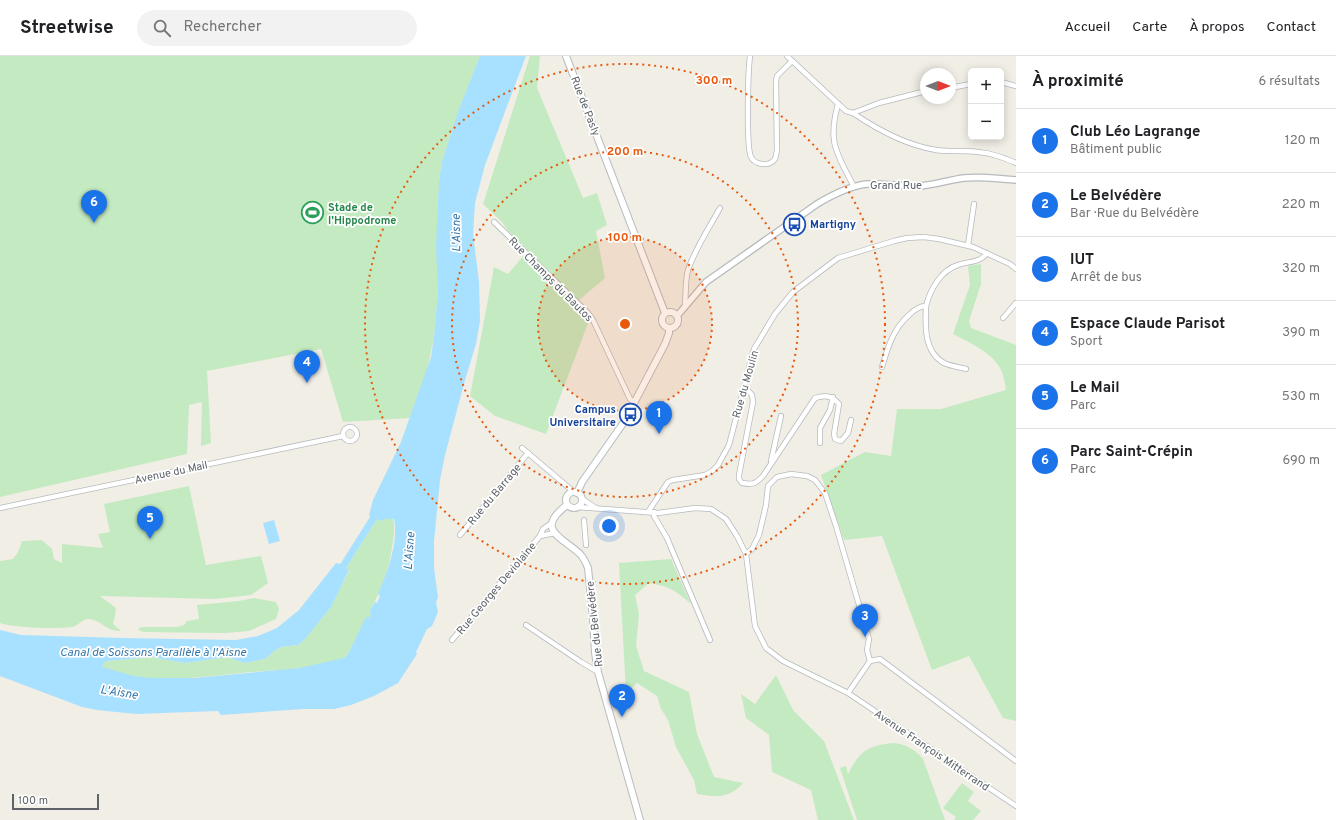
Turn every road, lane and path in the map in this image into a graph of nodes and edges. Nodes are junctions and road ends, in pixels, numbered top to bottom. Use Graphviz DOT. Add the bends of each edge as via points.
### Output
graph roads {
  1 [pos="566,56"];
  2 [pos="750,56"];
  3 [pos="787,56"];
  4 [pos="792,61"];
  5 [pos="1004,83"];
  6 [pos="968,85"];
  7 [pos="1016,86"];
  8 [pos="956,87"];
  9 [pos="920,93"];
  10 [pos="838,104"];
  11 [pos="853,113"];
  12 [pos="1016,163"];
  13 [pos="1016,180"];
  14 [pos="854,187"];
  15 [pos="974,204"];
  16 [pos="720,208"];
  17 [pos="494,222"];
  18 [pos="968,245"];
  19 [pos="987,253"];
  20 [pos="1016,269"];
  21 [pos="1016,303"];
  22 [pos="685,305"];
  23 [pos="926,306"];
  24 [pos="666,313"];
  25 [pos="677,316"];
  26 [pos="1003,318"];
  27 [pos="669,328"];
  28 [pos="882,367"];
  29 [pos="966,369"];
  30 [pos="744,386"];
  31 [pos="833,398"];
  32 [pos="635,403"];
  33 [pos="780,416"];
  34 [pos="851,420"];
  35 [pos="343,436"];
  36 [pos="820,443"];
  37 [pos="522,448"];
  38 [pos="528,453"];
  39 [pos="771,465"];
  40 [pos="576,492"];
  41 [pos="582,499"];
  42 [pos="567,505"];
  43 [pos="577,507"];
  44 [pos="0,508"];
  45 [pos="596,508"];
  46 [pos="648,512"];
  47 [pos="654,512"];
  48 [pos="584,520"];
  49 [pos="552,522"];
  50 [pos="555,533"];
  51 [pos="460,536"];
  52 [pos="540,536"];
  53 [pos="586,545"];
  54 [pos="746,554"];
  55 [pos="526,625"];
  56 [pos="452,640"];
  57 [pos="710,640"];
  58 [pos="870,661"];
  59 [pos="598,672"];
  60 [pos="848,693"];
  61 [pos="1016,761"];
  62 [pos="1016,806"];
  63 [pos="640,820"];
  1 -- 24 [label="main road, Rue de Pasly"];
  2 -- 4 [label="street" via="749,151 754,162 759,164 771,163 775,159 776,81 777,76"];
  3 -- 4 [label="street"];
  4 -- 10 [label="street"];
  5 -- 7 [label="street"];
  6 -- 8 [label="street"];
  9 -- 11 [label="street"];
  10 -- 11 [label="street"];
  10 -- 14 [label="street" via="832,136"];
  11 -- 12 [label="street" via="903,142 936,150 1001,156"];
  13 -- 14 [label="street, Grand Rue" via="981,177 920,186 867,184"];
  14 -- 22 [label="street, Grand Rue" via="835,194 811,209 706,282"];
  15 -- 18 [label="street"];
  16 -- 22 [label="street" via="688,271"];
  17 -- 32 [label="street, Rue Champs du Bautos" via="588,313 630,399"];
  18 -- 19 [label="street, Rue du Moulin"];
  18 -- 30 [label="street, Rue du Moulin" via="924,237 907,238 838,258 793,292 775,314 754,349"];
  19 -- 20 [label="street, Rue du Moulin"];
  19 -- 23 [label="street" via="976,261 957,265 942,276 928,297"];
  21 -- 26 [label="street"];
  22 -- 25 [label="street, Grand Rue"];
  23 -- 28 [label="street" via="916,309 899,325 888,345"];
  23 -- 29 [label="street" via="926,335 933,353 946,364"];
  24 -- 25 [label="main road" via="671,312"];
  24 -- 27 [label="main road" via="662,320"];
  25 -- 27 [label="main road" via="676,324"];
  27 -- 32 [label="main road" via="665,344"];
  30 -- 39 [label="street" via="752,395 753,402 739,479 742,483 758,482"];
  30 -- 46 [label="street, Rue du Moulin" via="729,445 718,465 705,474 668,482"];
  31 -- 34 [label="street" via="839,404 835,439 842,441 848,433"];
  31 -- 36 [label="street" via="830,410 820,428"];
  31 -- 39 [label="street" via="815,398"];
  32 -- 40 [label="main road"];
  33 -- 39 [label="street"];
  35 -- 44 [label="street, Avenue du Mail"];
  37 -- 38 [label="street"];
  38 -- 40 [label="street"];
  38 -- 51 [label="street, Rue du Barrage"];
  40 -- 41 [label="main road"];
  40 -- 42 [label="main road" via="566,496"];
  41 -- 43 [label="main road"];
  41 -- 45 [label="street, Avenue François Mitterrand"];
  42 -- 43 [label="main road" via="571,508"];
  42 -- 49 [label="main road, Rue Georges Deviolaine"];
  43 -- 45 [label="street, Avenue François Mitterrand"];
  45 -- 46 [label="street, Avenue François Mitterrand"];
  46 -- 47 [label="street, Avenue François Mitterrand"];
  47 -- 54 [label="street, Avenue François Mitterrand" via="695,508 711,510 726,519"];
  47 -- 57 [label="street"];
  48 -- 53 [label="street"];
  49 -- 50 [label="main road"];
  49 -- 52 [label="street, Rue Georges Deviolaine" via="543,529"];
  50 -- 52 [label="street, Rue Georges Deviolaine"];
  50 -- 59 [label="main road, Rue du Belvédère" via="586,561"];
  52 -- 56 [label="street, Rue Georges Deviolaine"];
  54 -- 58 [label="street" via="752,549 758,535 768,486 777,477 791,474 815,480 825,493 836,526 869,639 867,650"];
  54 -- 60 [label="street, Avenue François Mitterrand" via="755,626 766,648 783,661"];
  55 -- 59 [label="street"];
  58 -- 60 [label="street"];
  58 -- 61 [label="street" via="880,658"];
  59 -- 63 [label="main road, Rue du Belvédère"];
  60 -- 62 [label="street, Avenue François Mitterrand"];
}
